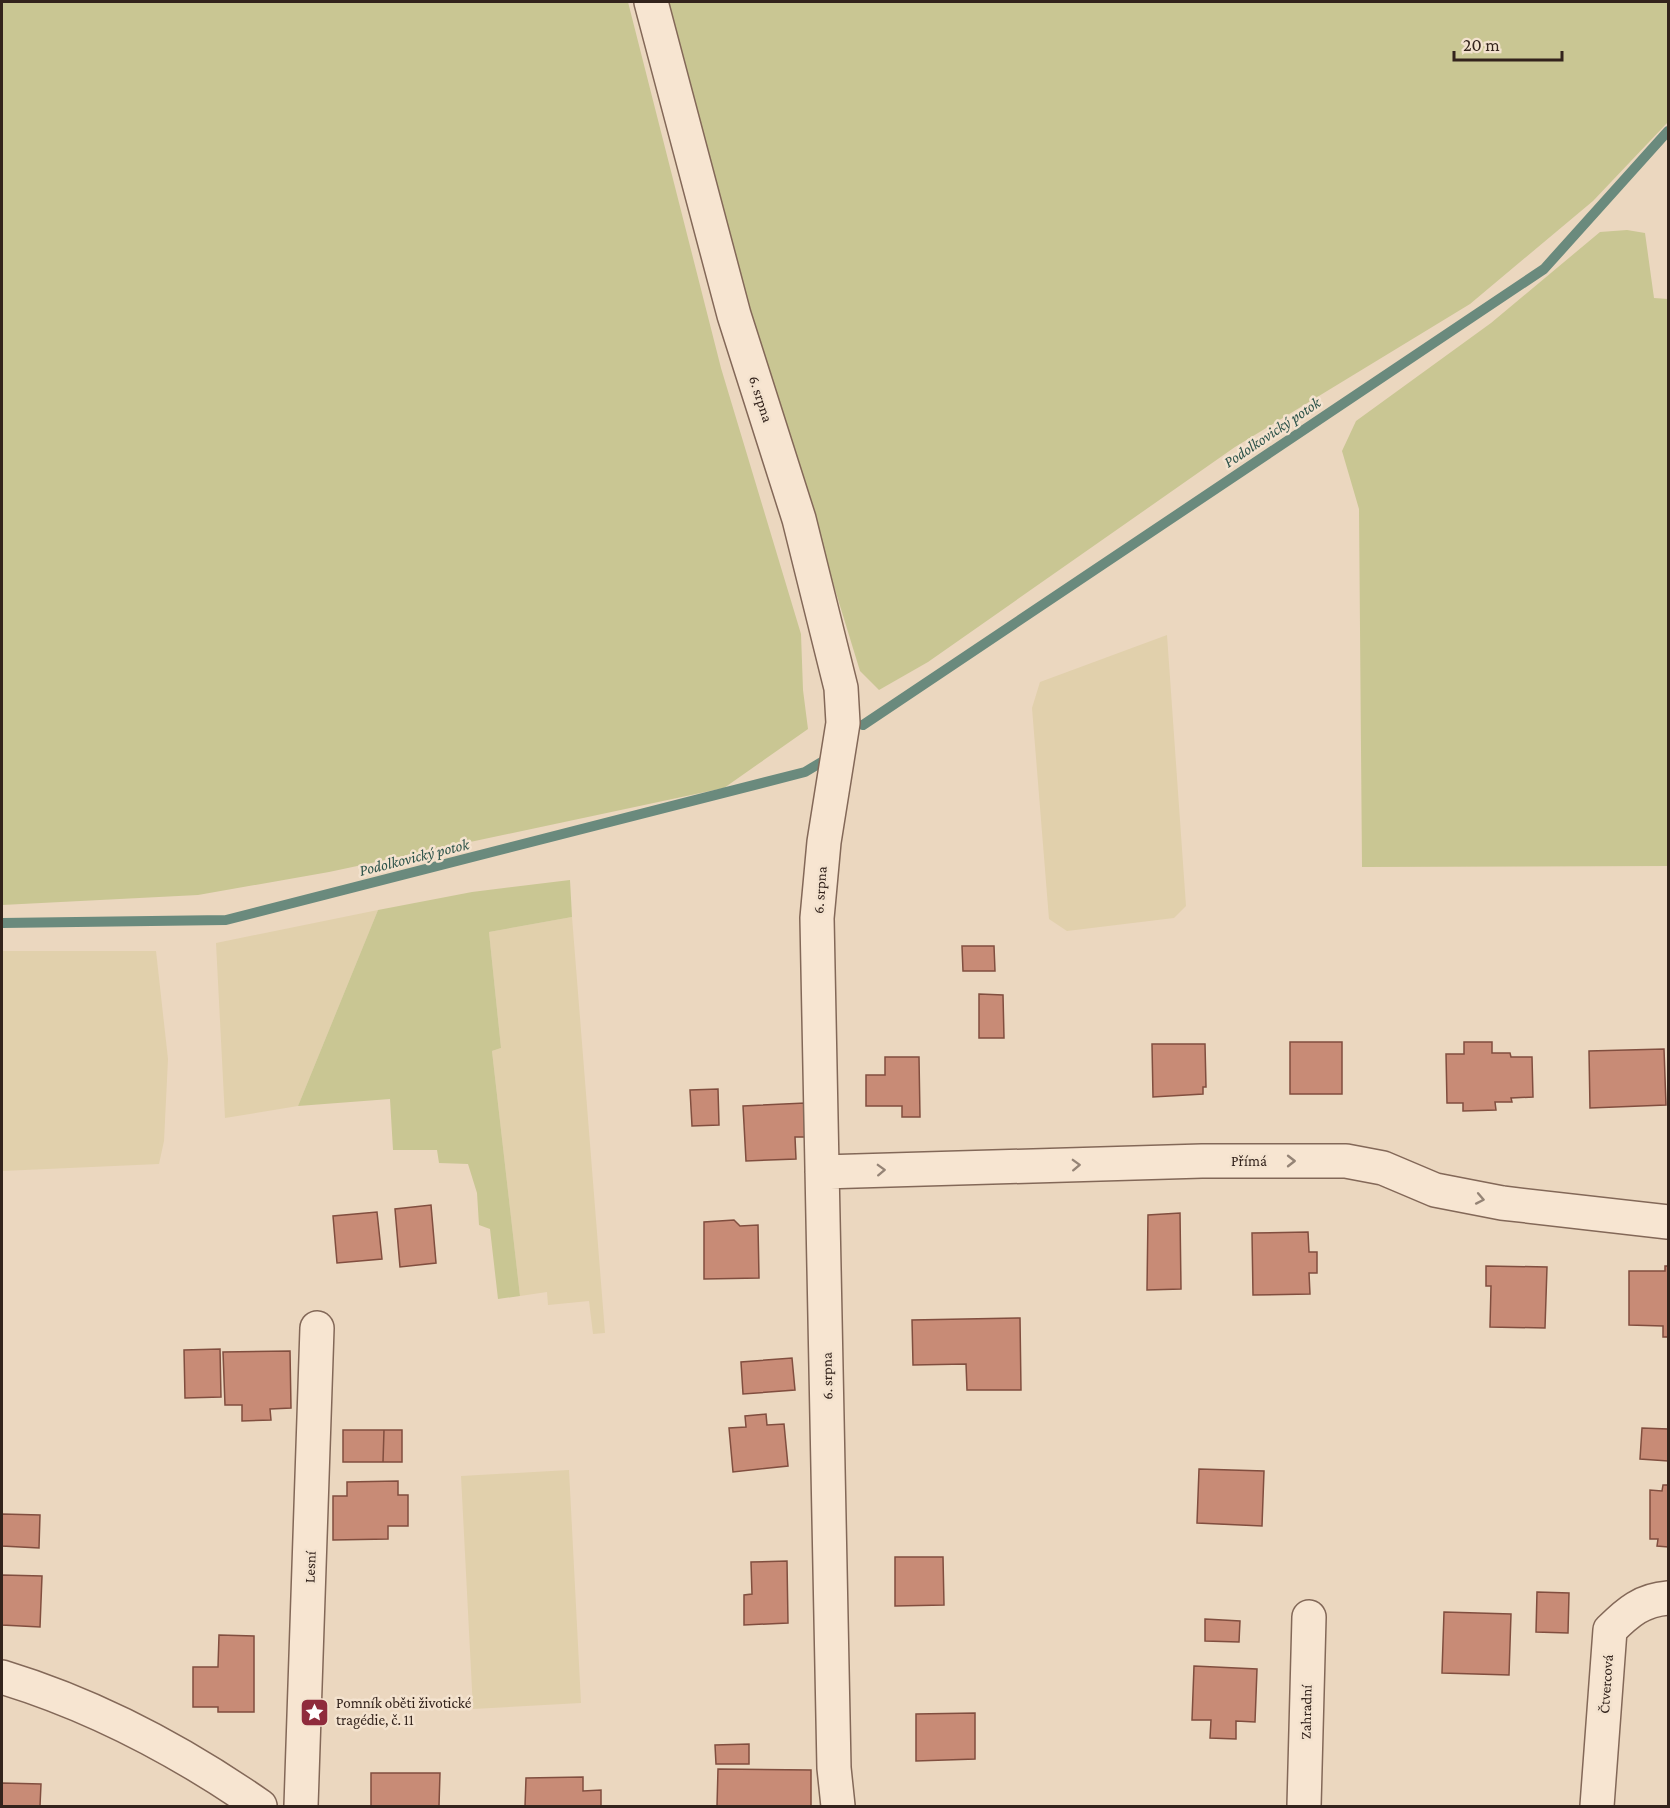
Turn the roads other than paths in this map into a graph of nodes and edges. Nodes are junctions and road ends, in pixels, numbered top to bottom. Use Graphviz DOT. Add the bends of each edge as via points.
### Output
graph roads {
  1 [pos="651,2"];
  2 [pos="822,1172"];
  3 [pos="1668,1222"];
  4 [pos="316,1328"];
  5 [pos="1668,1598"];
  6 [pos="1309,1617"];
  7 [pos="2,1677"];
  8 [pos="260,1806"];
  9 [pos="301,1806"];
  10 [pos="838,1806"];
  11 [pos="1304,1806"];
  12 [pos="1597,1806"];
  1 -- 2 [label="street, 6. srpna" via="734,315 800,519 841,688 843,723 824,842 817,918"];
  2 -- 3 [label="street, Přímá, one-way" via="1202,1161 1346,1161 1383,1168 1435,1190 1502,1203"];
  2 -- 10 [label="street, 6. srpna"];
  4 -- 9 [label="street, Lesní"];
  5 -- 12 [label="street, Čtvercová" via="1652,1599 1629,1610 1610,1630"];
  6 -- 11 [label="street, Zahradní"];
  7 -- 8 [label="street" via="93,1709"];
}
